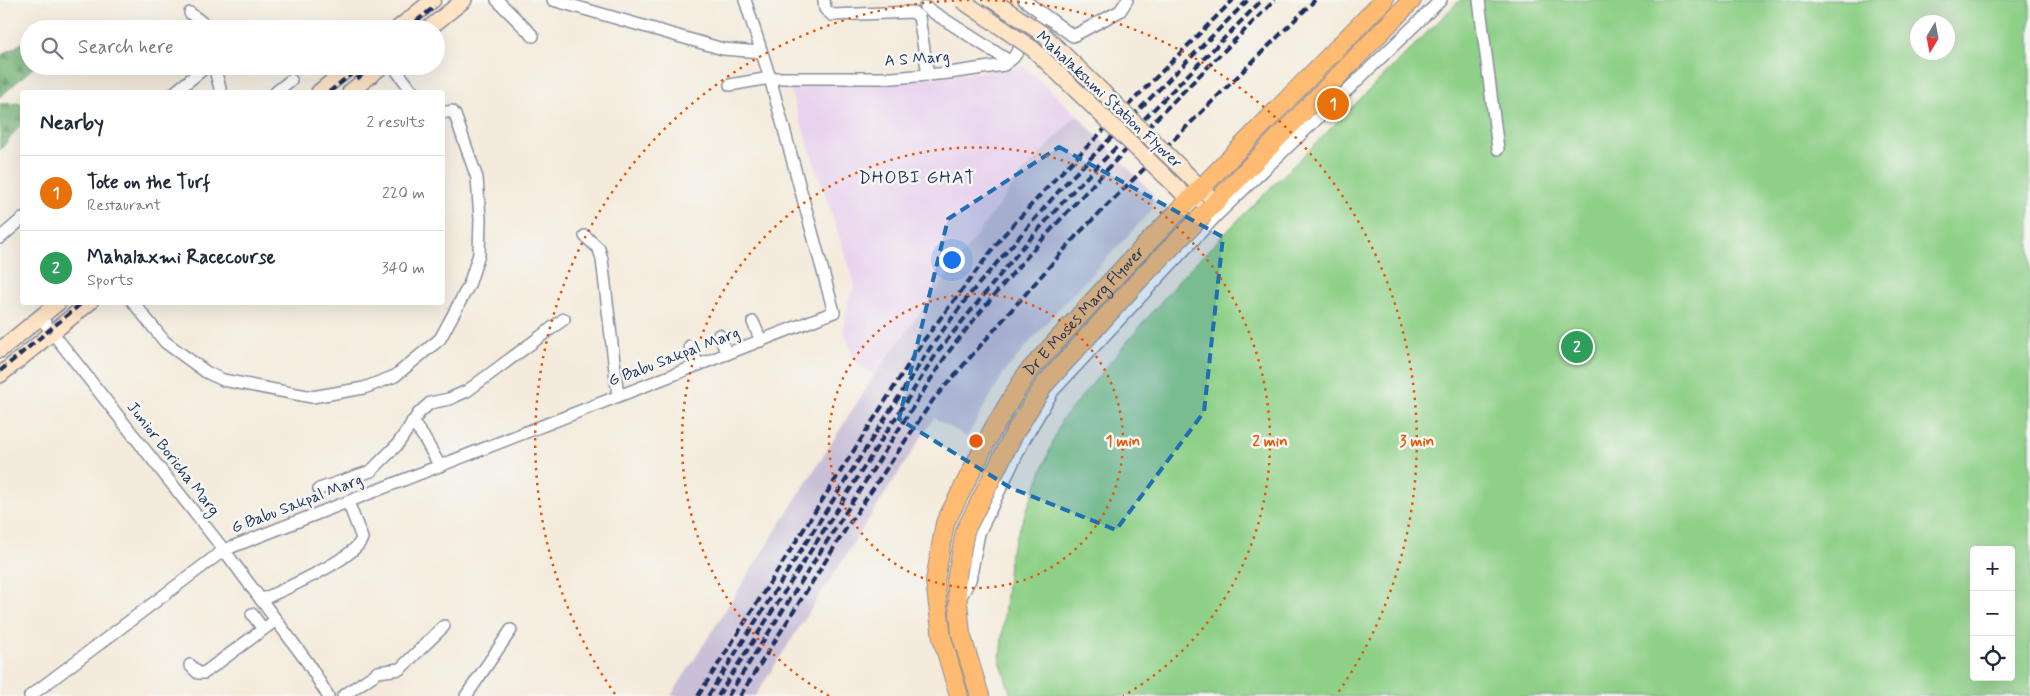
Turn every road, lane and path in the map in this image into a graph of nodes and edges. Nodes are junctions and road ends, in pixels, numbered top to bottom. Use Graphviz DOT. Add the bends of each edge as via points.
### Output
graph roads {
  1 [pos="433,0"];
  2 [pos="464,0"];
  3 [pos="497,0"];
  4 [pos="553,0"];
  5 [pos="745,0"];
  6 [pos="824,0"];
  7 [pos="961,0"];
  8 [pos="992,0"];
  9 [pos="1024,0"];
  10 [pos="1127,0"];
  11 [pos="1384,0"];
  12 [pos="1412,0"];
  13 [pos="1441,0"];
  14 [pos="1479,0"];
  15 [pos="925,7"];
  16 [pos="190,13"];
  17 [pos="1043,16"];
  18 [pos="199,20"];
  19 [pos="408,20"];
  20 [pos="439,20"];
  21 [pos="533,36"];
  22 [pos="762,52"];
  23 [pos="1009,61"];
  24 [pos="196,75"];
  25 [pos="216,75"];
  26 [pos="340,75"];
  27 [pos="371,75"];
  28 [pos="400,75"];
  29 [pos="928,75"];
  30 [pos="770,78"];
  31 [pos="730,86"];
  32 [pos="177,90"];
  33 [pos="220,90"];
  34 [pos="321,90"];
  35 [pos="352,90"];
  36 [pos="411,90"];
  37 [pos="445,113"];
  38 [pos="1498,149"];
  39 [pos="1195,194"];
  40 [pos="1210,208"];
  41 [pos="20,221"];
  42 [pos="585,236"];
  43 [pos="0,238"];
  44 [pos="55,305"];
  45 [pos="86,305"];
  46 [pos="135,305"];
  47 [pos="40,318"];
  48 [pos="564,319"];
  49 [pos="753,322"];
  50 [pos="53,333"];
  51 [pos="719,335"];
  52 [pos="18,336"];
  53 [pos="761,340"];
  54 [pos="690,346"];
  55 [pos="0,350"];
  56 [pos="30,351"];
  57 [pos="727,354"];
  58 [pos="698,365"];
  59 [pos="0,375"];
  60 [pos="618,396"];
  61 [pos="412,422"];
  62 [pos="440,466"];
  63 [pos="372,471"];
  64 [pos="319,489"];
  65 [pos="380,489"];
  66 [pos="348,502"];
  67 [pos="224,550"];
  68 [pos="261,600"];
  69 [pos="957,604"];
  70 [pos="252,614"];
  71 [pos="276,620"];
  72 [pos="444,626"];
  73 [pos="263,629"];
  74 [pos="511,630"];
  75 [pos="190,665"];
  76 [pos="30,696"];
  77 [pos="328,696"];
  78 [pos="343,696"];
  79 [pos="466,696"];
  80 [pos="959,696"];
  81 [pos="980,696"];
  1 -- 19 [label="main road"];
  2 -- 20 [label="main road"];
  3 -- 21 [label="street"];
  4 -- 22 [label="street" via="723,49"];
  5 -- 22 [label="street, G Babu Sakpal Marg"];
  6 -- 29 [label="street" via="825,10 832,14 913,12 919,17"];
  7 -- 39 [label="main road, Mahalakshmi Station Flyover, bridge" via="1033,49"];
  8 -- 39 [label="main road, Mahalakshmi Station Flyover, bridge" via="1043,34"];
  9 -- 17 [label="street"];
  10 -- 17 [label="street" via="1120,11 1073,36"];
  11 -- 39 [label="main road, Dr E Moses Marg Flyover"];
  12 -- 40 [label="main road, Dr E Moses Marg Flyover"];
  13 -- 69 [label="street" via="1216,216 1053,392 1024,440 979,532 970,580"];
  14 -- 38 [label="street"];
  15 -- 23 [label="street"];
  16 -- 18 [label="street"];
  17 -- 23 [label="street"];
  22 -- 30 [label="street, G Babu Sakpal Marg"];
  23 -- 29 [label="street, A S Marg" via="1004,65"];
  24 -- 32 [label="street"];
  25 -- 33 [label="street"];
  26 -- 34 [label="main road"];
  27 -- 35 [label="main road"];
  28 -- 36 [label="street"];
  29 -- 30 [label="street, A S Marg"];
  30 -- 31 [label="street, A S Marg"];
  30 -- 53 [label="street, G Babu Sakpal Marg" via="834,312"];
  37 -- 46 [label="street" via="455,115 477,178 479,254 469,285 440,339 395,376 364,388 312,397 223,380 164,342"];
  39 -- 40 [label="main road, Mahalakshmi Station Flyover"];
  39 -- 80 [label="main road, Dr E Moses Marg Flyover" via="1027,372 985,444 945,523 935,581 942,638"];
  40 -- 69 [label="main road, Dr E Moses Marg Flyover, bridge" via="1044,385 1014,434 965,531 956,580"];
  41 -- 43 [label="street"];
  42 -- 60 [label="street" via="602,259"];
  44 -- 47 [label="main road"];
  45 -- 50 [label="main road"];
  47 -- 50 [label="street, Junior Boricha Marg"];
  47 -- 52 [label="main road"];
  48 -- 61 [label="street" via="467,391 430,403"];
  49 -- 53 [label="street"];
  50 -- 56 [label="main road"];
  50 -- 67 [label="street, Junior Boricha Marg"];
  51 -- 57 [label="street"];
  52 -- 55 [label="main road"];
  52 -- 56 [label="main road"];
  53 -- 57 [label="street, G Babu Sakpal Marg"];
  54 -- 58 [label="street"];
  56 -- 59 [label="main road"];
  57 -- 58 [label="street, G Babu Sakpal Marg"];
  58 -- 60 [label="street, G Babu Sakpal Marg"];
  60 -- 62 [label="street, G Babu Sakpal Marg"];
  61 -- 62 [label="street"];
  61 -- 63 [label="street" via="397,445"];
  62 -- 65 [label="street, G Babu Sakpal Marg"];
  63 -- 64 [label="street"];
  63 -- 65 [label="street"];
  65 -- 66 [label="street, G Babu Sakpal Marg"];
  66 -- 67 [label="street, G Babu Sakpal Marg"];
  66 -- 68 [label="street" via="362,538 355,549 311,578"];
  67 -- 68 [label="street, Junior Boricha Marg"];
  67 -- 76 [label="street, G Babu Sakpal Marg"];
  68 -- 71 [label="street, Junior Boricha Marg"];
  69 -- 81 [label="main road, Dr E Moses Marg Flyover" via="961,634"];
  70 -- 73 [label="street"];
  71 -- 73 [label="street"];
  71 -- 77 [label="street, Junior Boricha Marg"];
  72 -- 78 [label="street" via="400,669 378,672"];
  73 -- 75 [label="street" via="204,673 198,673"];
  74 -- 79 [label="street"];
}
